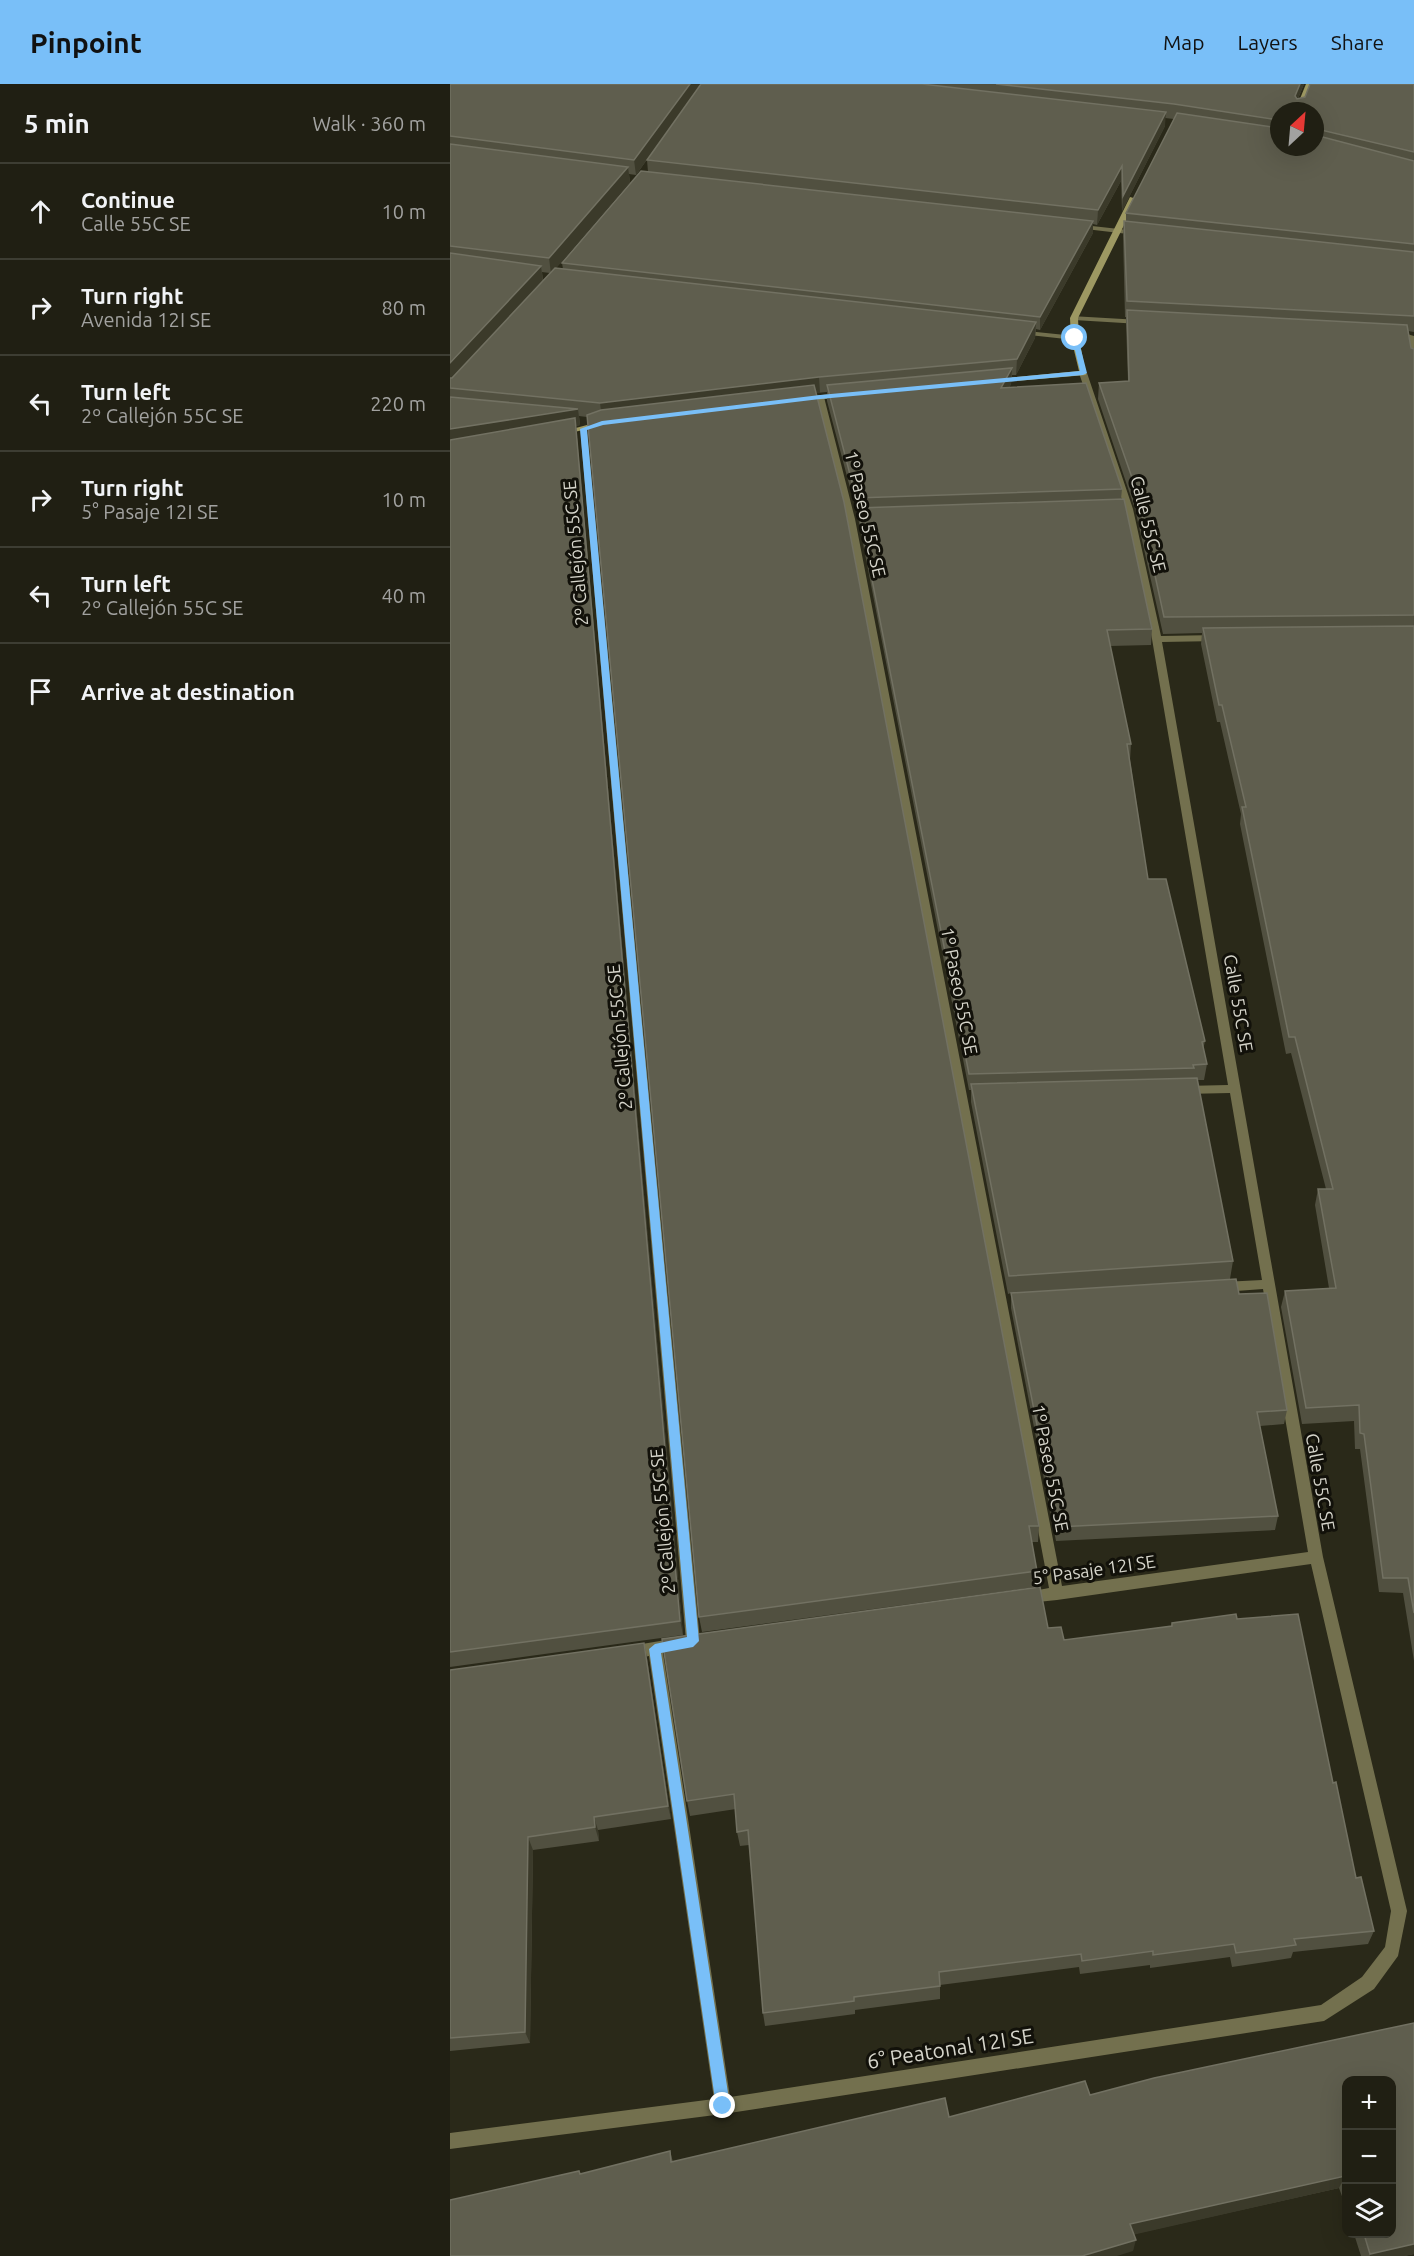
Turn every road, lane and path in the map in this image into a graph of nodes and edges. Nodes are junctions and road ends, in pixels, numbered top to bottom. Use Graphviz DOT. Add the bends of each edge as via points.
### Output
graph roads {
  1 [pos="1309,84"];
  2 [pos="1302,102"];
  3 [pos="1137,192"];
  4 [pos="1071,225"];
  5 [pos="1118,231"];
  6 [pos="1141,233"];
  7 [pos="1074,318"];
  8 [pos="1144,322"];
  9 [pos="1016,331"];
  10 [pos="1399,335"];
  11 [pos="1412,336"];
  12 [pos="1075,338"];
  13 [pos="1414,363"];
  14 [pos="1083,373"];
  15 [pos="980,382"];
  16 [pos="854,394"];
  17 [pos="820,397"];
  18 [pos="797,400"];
  19 [pos="614,421"];
  20 [pos="581,425"];
  21 [pos="550,435"];
  22 [pos="1227,638"];
  23 [pos="1157,639"];
  24 [pos="1235,1089"];
  25 [pos="1176,1090"];
  26 [pos="1269,1284"];
  27 [pos="1210,1288"];
  28 [pos="1316,1557"];
  29 [pos="1057,1594"];
  30 [pos="1010,1600"];
  31 [pos="655,1649"];
  32 [pos="621,1654"];
  33 [pos="1399,1911"];
  34 [pos="723,2106"];
  35 [pos="450,2141"];
  1 -- 2 [label="street"];
  3 -- 5 [label="street, Calle 55C SE"];
  4 -- 5 [label="street"];
  5 -- 6 [label="street"];
  5 -- 7 [label="street, Calle 55C SE"];
  7 -- 8 [label="street"];
  7 -- 12 [label="street, Calle 55C SE"];
  9 -- 12 [label="street"];
  10 -- 11 [label="street"];
  11 -- 13 [label="street"];
  12 -- 14 [label="street, Calle 55C SE"];
  14 -- 15 [label="street"];
  14 -- 23 [label="street, Calle 55C SE" via="1124,509"];
  16 -- 17 [label="street"];
  17 -- 18 [label="street"];
  17 -- 29 [label="street, 1º Paseo 55C SE" via="857,518 1006,1300"];
  19 -- 20 [label="street"];
  20 -- 21 [label="street"];
  20 -- 31 [label="street, 2º Callejón 55C SE" via="699,1640"];
  22 -- 23 [label="street"];
  23 -- 24 [label="street, Calle 55C SE"];
  24 -- 25 [label="street"];
  24 -- 26 [label="street, Calle 55C SE"];
  26 -- 27 [label="street"];
  26 -- 28 [label="street, Calle 55C SE"];
  28 -- 29 [label="street, 5° Pasaje 12I SE"];
  28 -- 33 [label="street, Calle 55C SE"];
  29 -- 30 [label="street, 5° Pasaje 12I SE"];
  31 -- 32 [label="street"];
  31 -- 34 [label="street"];
  33 -- 34 [label="street, 6° Peatonal 12I SE" via="1392,1950 1368,1983 1324,2013"];
  34 -- 35 [label="street, 6° Peatonal 12I SE"];
}
